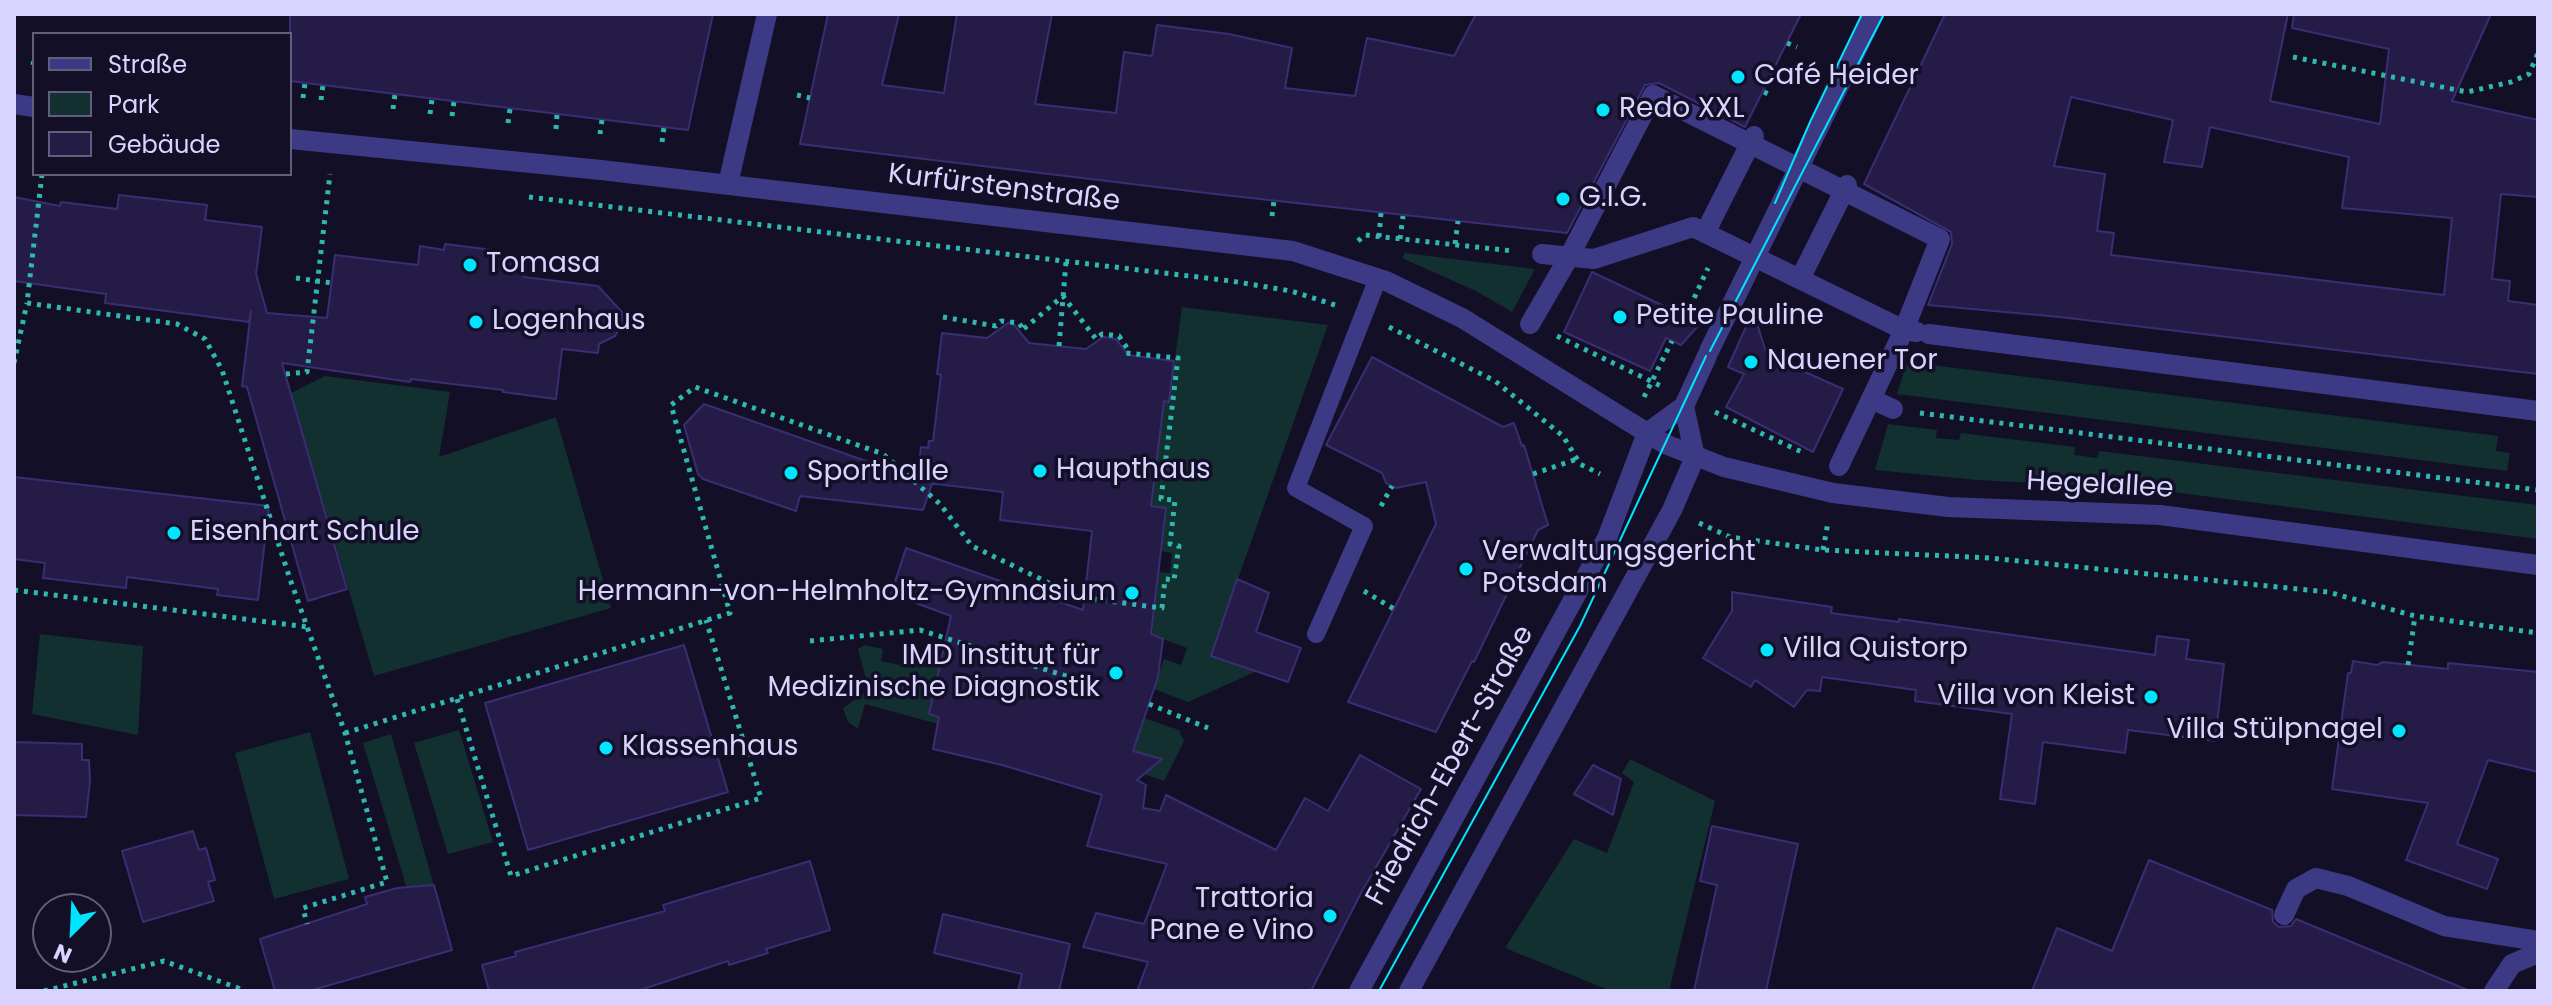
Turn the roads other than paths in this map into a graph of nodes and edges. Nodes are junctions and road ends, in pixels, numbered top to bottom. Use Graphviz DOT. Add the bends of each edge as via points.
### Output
graph roads {
  1 [pos="767,14"];
  2 [pos="1874,14"];
  3 [pos="292,139"];
  4 [pos="1752,140"];
  5 [pos="1797,169"];
  6 [pos="728,184"];
  7 [pos="1845,188"];
  8 [pos="1705,233"];
  9 [pos="1542,254"];
  10 [pos="1755,256"];
  11 [pos="1569,257"];
  12 [pos="1378,278"];
  13 [pos="1800,279"];
  14 [pos="1531,322"];
  15 [pos="1904,330"];
  16 [pos="1871,399"];
  17 [pos="1684,406"];
  18 [pos="1893,409"];
  19 [pos="2538,411"];
  20 [pos="1656,439"];
  21 [pos="1695,457"];
  22 [pos="1839,464"];
  23 [pos="2538,565"];
  24 [pos="1316,634"];
  25 [pos="2284,915"];
  26 [pos="2538,941"];
  27 [pos="2538,953"];
  28 [pos="1359,991"];
  29 [pos="1409,991"];
  30 [pos="2494,991"];
  1 -- 6 [label="street"];
  2 -- 5 [label="street"];
  3 -- 6 [label="street, Kurfürstenstraße"];
  4 -- 5 [label="street"];
  4 -- 8 [label="street"];
  4 -- 11 [label="street" via="1653,95 1635,121"];
  5 -- 7 [label="street"];
  5 -- 10 [label="street"];
  6 -- 12 [label="street, Kurfürstenstraße" via="1293,251"];
  7 -- 13 [label="street"];
  7 -- 15 [label="street" via="1940,239 1918,312"];
  8 -- 10 [label="street"];
  8 -- 11 [label="street" via="1693,227 1594,259"];
  9 -- 11 [label="street"];
  10 -- 13 [label="street"];
  10 -- 17 [label="street"];
  11 -- 14 [label="street"];
  12 -- 20 [label="street, Kurfürstenstraße" via="1462,318"];
  12 -- 24 [label="lane" via="1296,488 1364,526"];
  13 -- 15 [label="street"];
  15 -- 16 [label="street"];
  15 -- 19 [label="street"];
  16 -- 18 [label="street"];
  16 -- 22 [label="street"];
  17 -- 20 [label="street"];
  17 -- 21 [label="street"];
  20 -- 21 [label="street, Hegelallee"];
  20 -- 28 [label="street, Friedrich-Ebert-Straße"];
  21 -- 23 [label="street, Hegelallee" via="1833,493 1948,507 2160,515"];
  21 -- 29 [label="street" via="1651,553"];
  25 -- 26 [label="street" via="2296,889 2316,878 2444,926"];
  27 -- 30 [label="street" via="2512,964"];
}
